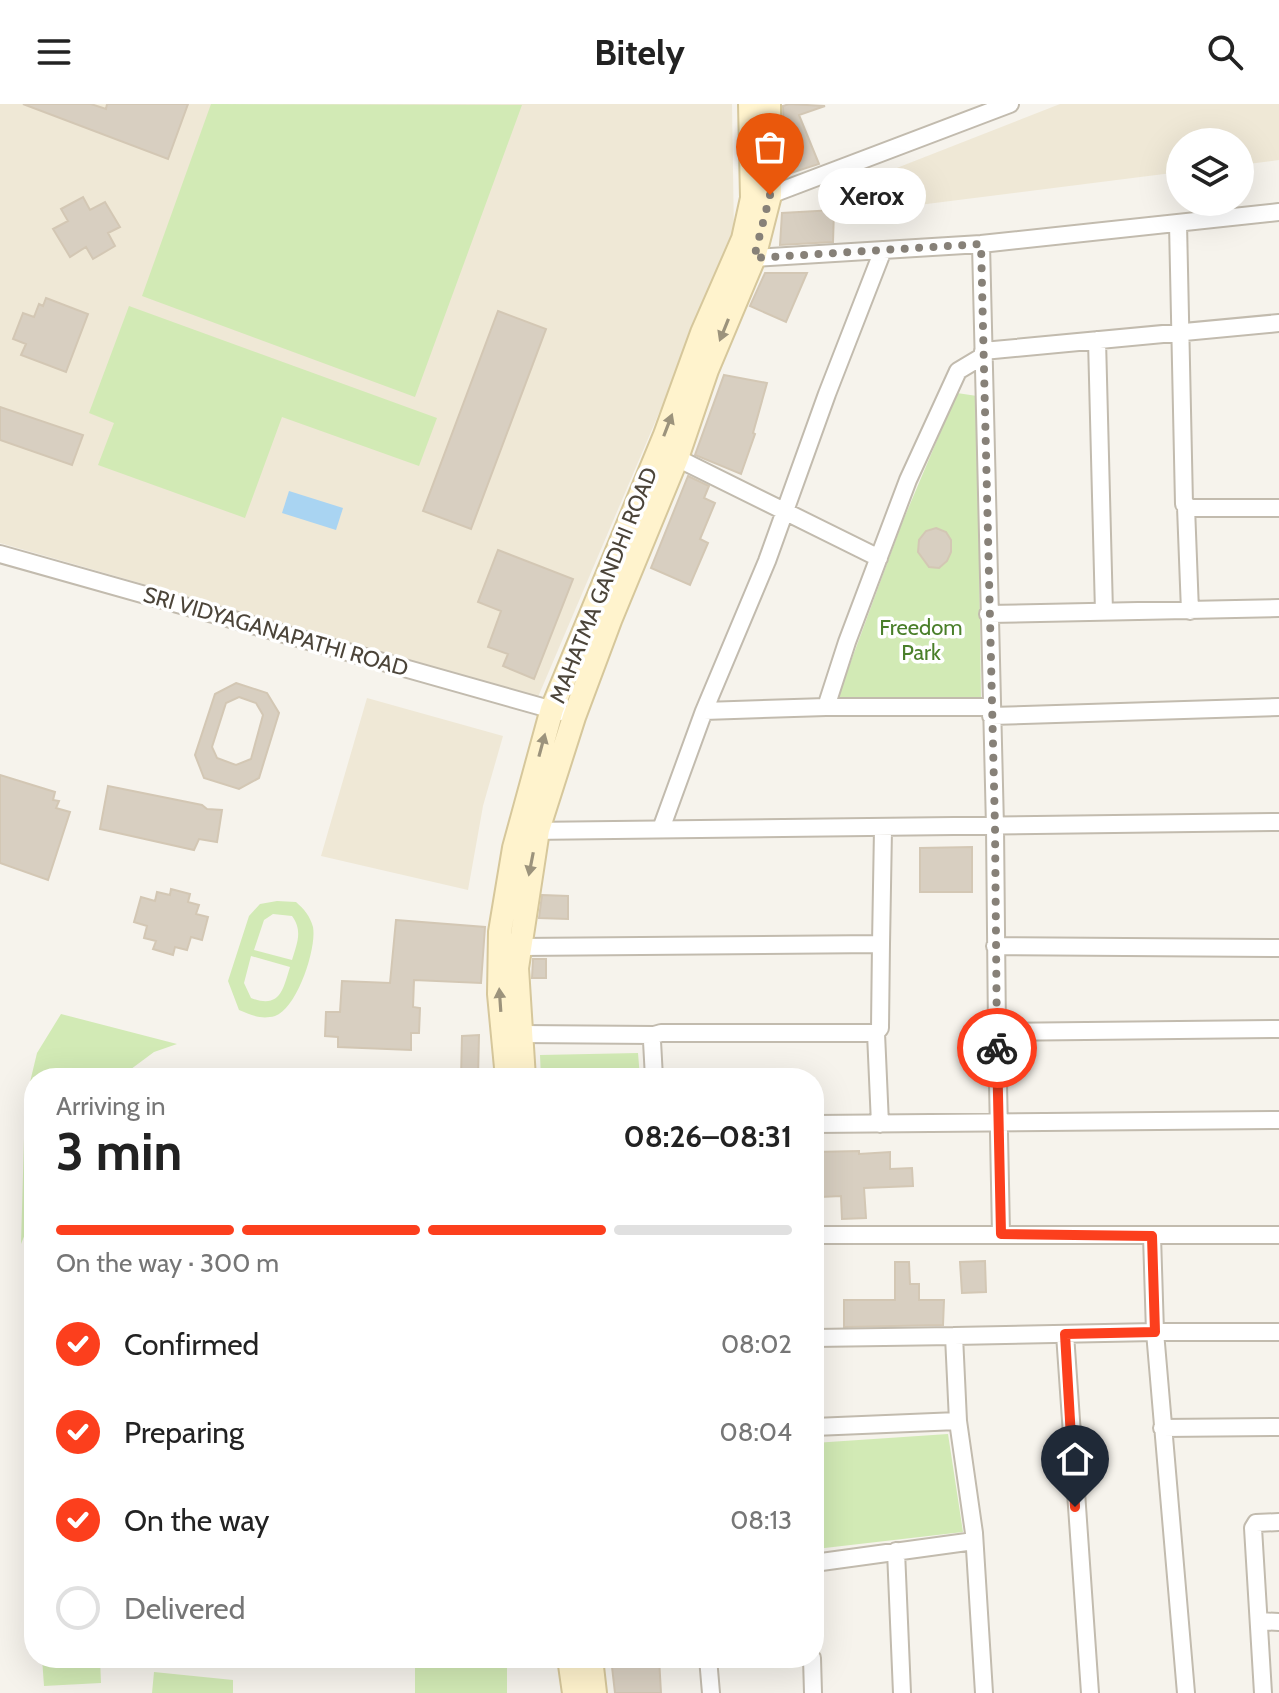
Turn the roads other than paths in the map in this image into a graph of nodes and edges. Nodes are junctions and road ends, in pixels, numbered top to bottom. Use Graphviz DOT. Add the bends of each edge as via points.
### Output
graph roads {
  1 [pos="750,104"];
  2 [pos="769,104"];
  3 [pos="1010,104"];
  4 [pos="761,197"];
  5 [pos="1279,212"];
  6 [pos="1178,223"];
  7 [pos="981,244"];
  8 [pos="883,250"];
  9 [pos="754,258"];
  10 [pos="734,282"];
  11 [pos="1279,323"];
  12 [pos="1181,332"];
  13 [pos="1097,340"];
  14 [pos="983,353"];
  15 [pos="677,458"];
  16 [pos="1186,507"];
  17 [pos="1279,508"];
  18 [pos="785,512"];
  19 [pos="0,554"];
  20 [pos="879,558"];
  21 [pos="1279,608"];
  22 [pos="1190,611"];
  23 [pos="1104,612"];
  24 [pos="988,614"];
  25 [pos="826,707"];
  26 [pos="1279,707"];
  27 [pos="552,709"];
  28 [pos="704,711"];
  29 [pos="990,711"];
  30 [pos="574,717"];
  31 [pos="1279,822"];
  32 [pos="995,827"];
  33 [pos="661,829"];
  34 [pos="883,829"];
  35 [pos="528,831"];
  36 [pos="881,944"];
  37 [pos="995,946"];
  38 [pos="519,947"];
  39 [pos="1279,948"];
  40 [pos="1279,1029"];
  41 [pos="997,1032"];
  42 [pos="876,1033"];
  43 [pos="520,1034"];
  44 [pos="654,1035"];
  45 [pos="506,1068"];
  46 [pos="523,1068"];
  47 [pos="653,1068"];
  48 [pos="1279,1120"];
  49 [pos="998,1123"];
  50 [pos="824,1124"];
  51 [pos="880,1124"];
  52 [pos="1001,1234"];
  53 [pos="824,1235"];
  54 [pos="1279,1235"];
  55 [pos="1152,1236"];
  56 [pos="1155,1332"];
  57 [pos="1279,1332"];
  58 [pos="1065,1334"];
  59 [pos="954,1336"];
  60 [pos="824,1338"];
  61 [pos="958,1421"];
  62 [pos="824,1427"];
  63 [pos="1279,1427"];
  64 [pos="1162,1428"];
  65 [pos="1279,1522"];
  66 [pos="974,1541"];
  67 [pos="896,1551"];
  68 [pos="824,1562"];
  69 [pos="1259,1621"];
  70 [pos="1279,1622"];
  71 [pos="570,1668"];
  72 [pos="592,1668"];
  73 [pos="709,1668"];
  74 [pos="812,1668"];
  75 [pos="574,1693"];
  76 [pos="595,1693"];
  77 [pos="711,1693"];
  78 [pos="813,1693"];
  79 [pos="902,1693"];
  80 [pos="984,1693"];
  81 [pos="1090,1693"];
  82 [pos="1186,1693"];
  83 [pos="1263,1693"];
  1 -- 4 [label="street, MAHATMA GANDHI ROAD"];
  2 -- 4 [label="street, MAHATMA GANDHI ROAD"];
  3 -- 4 [label="street"];
  4 -- 9 [label="street, MAHATMA GANDHI ROAD"];
  4 -- 10 [label="street, MAHATMA GANDHI ROAD" via="743,239"];
  5 -- 6 [label="street"];
  6 -- 7 [label="street"];
  6 -- 12 [label="street"];
  7 -- 8 [label="street"];
  7 -- 14 [label="street"];
  8 -- 9 [label="street"];
  8 -- 18 [label="street"];
  9 -- 10 [label="street, MAHATMA GANDHI ROAD"];
  10 -- 15 [label="street, MAHATMA GANDHI ROAD, one-way"];
  27 -- 10 [label="street, MAHATMA GANDHI ROAD, one-way"];
  11 -- 12 [label="street"];
  12 -- 13 [label="street"];
  12 -- 16 [label="street"];
  13 -- 14 [label="street"];
  13 -- 23 [label="street"];
  14 -- 20 [label="street" via="958,371"];
  14 -- 24 [label="street"];
  15 -- 18 [label="street"];
  15 -- 30 [label="street, MAHATMA GANDHI ROAD"];
  16 -- 17 [label="street"];
  16 -- 22 [label="street"];
  18 -- 20 [label="street"];
  18 -- 28 [label="street"];
  19 -- 27 [label="street, SRI VIDYAGANAPATHI ROAD"];
  20 -- 25 [label="street"];
  21 -- 22 [label="street"];
  22 -- 23 [label="street"];
  23 -- 24 [label="street"];
  24 -- 29 [label="street"];
  25 -- 28 [label="street"];
  25 -- 29 [label="street"];
  26 -- 29 [label="street"];
  27 -- 30 [label="street, SRI VIDYAGANAPATHI ROAD"];
  35 -- 27 [label="street, MAHATMA GANDHI ROAD, one-way"];
  28 -- 33 [label="street"];
  29 -- 32 [label="street"];
  30 -- 35 [label="street, MAHATMA GANDHI ROAD"];
  31 -- 32 [label="street"];
  32 -- 34 [label="street"];
  32 -- 37 [label="street"];
  33 -- 34 [label="street"];
  33 -- 35 [label="street"];
  34 -- 36 [label="street"];
  35 -- 38 [label="street, MAHATMA GANDHI ROAD, one-way"];
  45 -- 35 [label="street, MAHATMA GANDHI ROAD, one-way" via="500,932"];
  36 -- 38 [label="street"];
  36 -- 42 [label="street"];
  37 -- 39 [label="street"];
  37 -- 41 [label="street"];
  38 -- 43 [label="street, MAHATMA GANDHI ROAD"];
  40 -- 41 [label="street"];
  41 -- 49 [label="street"];
  42 -- 44 [label="street"];
  42 -- 51 [label="street"];
  43 -- 44 [label="street"];
  43 -- 46 [label="street, MAHATMA GANDHI ROAD"];
  44 -- 47 [label="street"];
  48 -- 49 [label="street"];
  49 -- 51 [label="street"];
  49 -- 52 [label="street"];
  50 -- 51 [label="street"];
  52 -- 53 [label="street"];
  52 -- 55 [label="street"];
  54 -- 55 [label="street"];
  55 -- 56 [label="street"];
  56 -- 57 [label="street"];
  56 -- 58 [label="street"];
  56 -- 64 [label="street"];
  58 -- 59 [label="street"];
  58 -- 81 [label="street"];
  59 -- 60 [label="street"];
  59 -- 61 [label="street"];
  61 -- 62 [label="street"];
  61 -- 66 [label="street"];
  63 -- 64 [label="street"];
  64 -- 82 [label="street"];
  65 -- 69 [label="street" via="1256,1523 1253,1528"];
  66 -- 67 [label="street"];
  66 -- 80 [label="street"];
  67 -- 68 [label="street"];
  67 -- 79 [label="street"];
  69 -- 70 [label="street"];
  69 -- 83 [label="street"];
  71 -- 75 [label="street"];
  72 -- 76 [label="street"];
  73 -- 77 [label="street"];
  74 -- 78 [label="street"];
}
